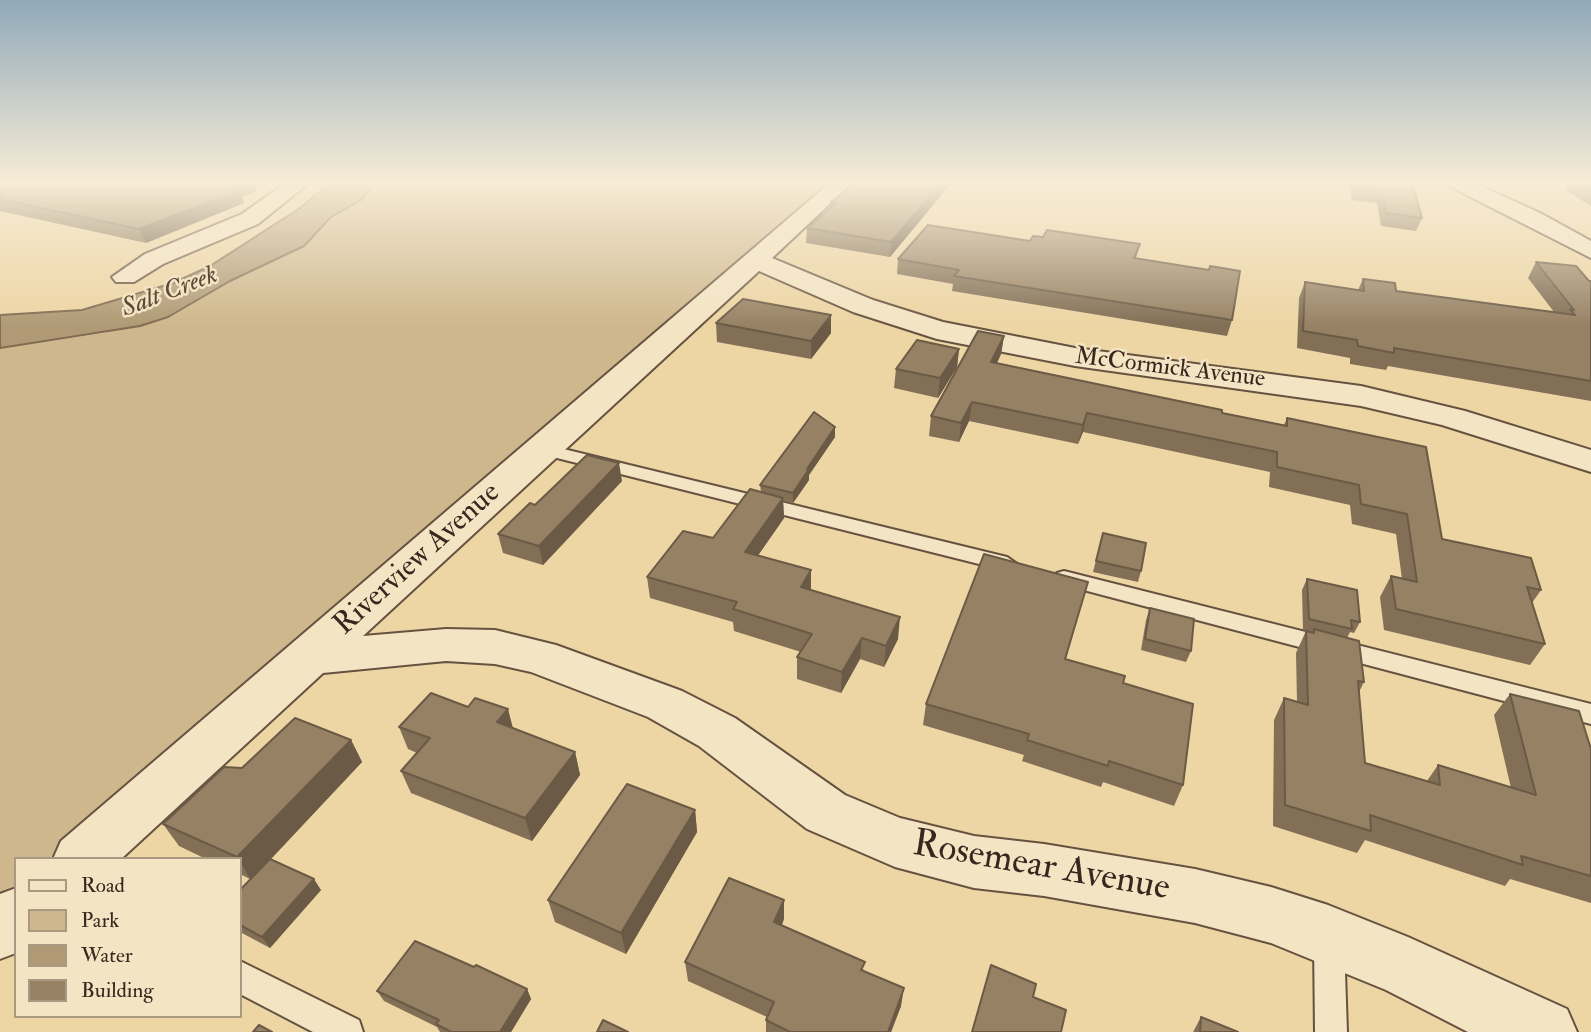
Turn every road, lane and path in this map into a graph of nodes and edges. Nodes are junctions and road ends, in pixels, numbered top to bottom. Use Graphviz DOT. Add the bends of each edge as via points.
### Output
graph roads {
  1 [pos="223,230"];
  2 [pos="789,230"];
  3 [pos="1554,230"];
  4 [pos="1591,251"];
  5 [pos="755,260"];
  6 [pos="125,277"];
  7 [pos="543,449"];
  8 [pos="1591,461"];
  9 [pos="310,657"];
  10 [pos="1591,714"];
  11 [pos="83,857"];
  12 [pos="14,918"];
  13 [pos="0,930"];
  14 [pos="1328,934"];
  15 [pos="242,978"];
  16 [pos="347,1032"];
  17 [pos="1331,1032"];
  18 [pos="1544,1032"];
  1 -- 6 [label="street" via="154,259"];
  2 -- 5 [label="street, Riverview Avenue"];
  3 -- 4 [label="street"];
  5 -- 7 [label="street, Riverview Avenue"];
  5 -- 8 [label="street, McCormick Avenue" via="863,306 937,330 1136,366 1361,396 1453,418"];
  7 -- 9 [label="street, Riverview Avenue"];
  7 -- 10 [label="lane"];
  9 -- 11 [label="street, Riverview Avenue"];
  9 -- 14 [label="street, Rosemear Avenue" via="446,645 495,647 540,657 665,705 717,733 825,812 895,842 974,862 1195,896"];
  12 -- 13 [label="street"];
  14 -- 17 [label="lane"];
  14 -- 18 [label="street, Rosemear Avenue"];
  15 -- 16 [label="lane"];
}
